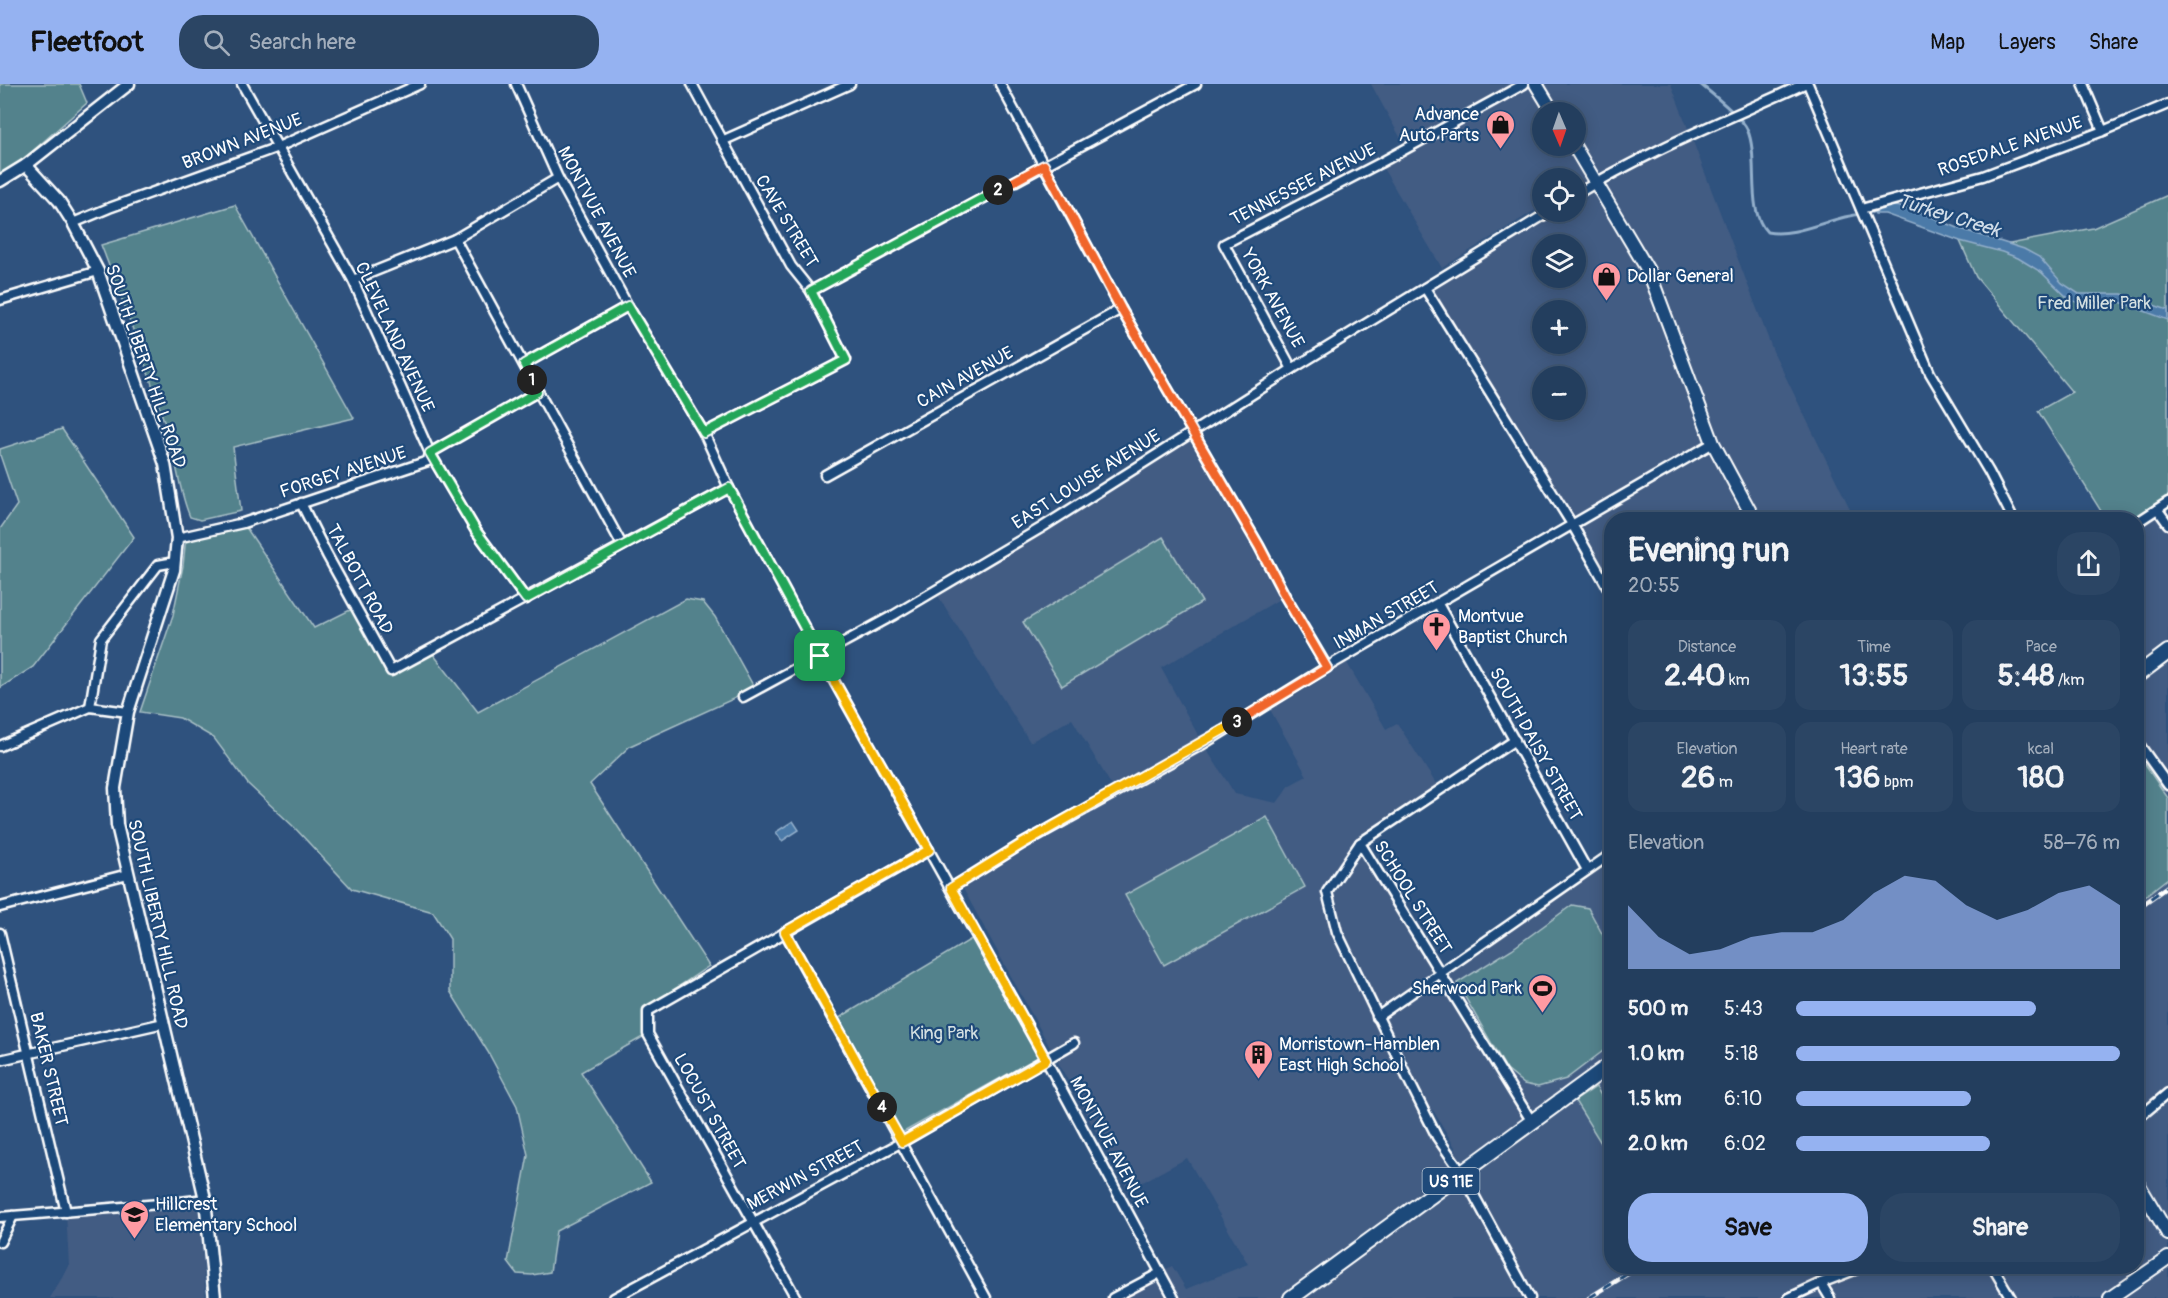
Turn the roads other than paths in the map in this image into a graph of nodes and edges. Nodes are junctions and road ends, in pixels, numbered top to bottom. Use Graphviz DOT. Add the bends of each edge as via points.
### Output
graph roads {
  1 [pos="129,84"];
  2 [pos="242,84"];
  3 [pos="420,84"];
  4 [pos="516,84"];
  5 [pos="692,84"];
  6 [pos="850,84"];
  7 [pos="1000,84"];
  8 [pos="1196,84"];
  9 [pos="1524,84"];
  10 [pos="1536,84"];
  11 [pos="1806,84"];
  12 [pos="2083,84"];
  13 [pos="1547,102"];
  14 [pos="2168,104"];
  15 [pos="2103,131"];
  16 [pos="722,141"];
  17 [pos="278,147"];
  18 [pos="1580,156"];
  19 [pos="26,165"];
  20 [pos="1044,165"];
  21 [pos="558,178"];
  22 [pos="0,181"];
  23 [pos="1597,182"];
  24 [pos="1586,188"];
  25 [pos="1860,209"];
  26 [pos="1533,222"];
  27 [pos="74,223"];
  28 [pos="455,239"];
  29 [pos="1224,244"];
  30 [pos="98,271"];
  31 [pos="353,280"];
  32 [pos="1425,288"];
  33 [pos="811,291"];
  34 [pos="0,300"];
  35 [pos="628,306"];
  36 [pos="1121,309"];
  37 [pos="524,364"];
  38 [pos="1293,369"];
  39 [pos="537,392"];
  40 [pos="1192,432"];
  41 [pos="704,433"];
  42 [pos="1713,443"];
  43 [pos="430,453"];
  44 [pos="825,475"];
  45 [pos="729,488"];
  46 [pos="2168,502"];
  47 [pos="301,503"];
  48 [pos="2158,510"];
  49 [pos="1750,512"];
  50 [pos="2009,512"];
  51 [pos="2144,518"];
  52 [pos="2168,524"];
  53 [pos="1573,526"];
  54 [pos="177,538"];
  55 [pos="622,545"];
  56 [pos="175,562"];
  57 [pos="1604,581"];
  58 [pos="526,599"];
  59 [pos="1438,604"];
  60 [pos="2168,652"];
  61 [pos="820,656"];
  62 [pos="1327,668"];
  63 [pos="2144,669"];
  64 [pos="743,697"];
  65 [pos="90,707"];
  66 [pos="128,712"];
  67 [pos="1515,740"];
  68 [pos="0,746"];
  69 [pos="2144,751"];
  70 [pos="2168,785"];
  71 [pos="1360,843"];
  72 [pos="929,850"];
  73 [pos="1604,859"];
  74 [pos="1587,870"];
  75 [pos="128,874"];
  76 [pos="951,888"];
  77 [pos="0,907"];
  78 [pos="785,932"];
  79 [pos="0,933"];
  80 [pos="1442,973"];
  81 [pos="1377,1017"];
  82 [pos="164,1023"];
  83 [pos="1074,1043"];
  84 [pos="28,1054"];
  85 [pos="0,1060"];
  86 [pos="1046,1060"];
  87 [pos="1604,1069"];
  88 [pos="2168,1093"];
  89 [pos="2144,1113"];
  90 [pos="1532,1122"];
  91 [pos="902,1142"];
  92 [pos="1461,1173"];
  93 [pos="2144,1194"];
  94 [pos="205,1199"];
  95 [pos="66,1212"];
  96 [pos="13,1216"];
  97 [pos="0,1217"];
  98 [pos="752,1222"];
  99 [pos="2168,1234"];
  100 [pos="0,1242"];
  101 [pos="2168,1258"];
  102 [pos="1160,1273"];
  103 [pos="1843,1274"];
  104 [pos="1997,1274"];
  105 [pos="1821,1282"];
  106 [pos="215,1298"];
  107 [pos="614,1298"];
  108 [pos="796,1298"];
  109 [pos="986,1298"];
  110 [pos="1113,1298"];
  111 [pos="1174,1298"];
  112 [pos="1291,1298"];
  113 [pos="1530,1298"];
  114 [pos="1789,1298"];
  115 [pos="1830,1298"];
  116 [pos="2011,1298"];
  117 [pos="2110,1298"];
  1 -- 19 [label="street"];
  2 -- 17 [label="street, CLEVELAND AVENUE"];
  3 -- 17 [label="street, BROWN AVENUE"];
  4 -- 21 [label="street, MONTVUE AVENUE"];
  5 -- 16 [label="street, CAVE STREET"];
  6 -- 16 [label="street"];
  7 -- 20 [label="street"];
  8 -- 20 [label="street"];
  9 -- 29 [label="street, TENNESSEE AVENUE"];
  10 -- 13 [label="main road"];
  11 -- 23 [label="street"];
  11 -- 25 [label="street"];
  12 -- 15 [label="street"];
  14 -- 15 [label="street, ROSEDALE AVENUE"];
  15 -- 25 [label="street, ROSEDALE AVENUE" via="1983,176"];
  16 -- 33 [label="street, CAVE STREET" via="791,266"];
  17 -- 27 [label="street, BROWN AVENUE"];
  17 -- 31 [label="street, CLEVELAND AVENUE"];
  18 -- 23 [label="main road"];
  19 -- 22 [label="street"];
  19 -- 27 [label="street, SOUTH LIBERTY HILL ROAD"];
  20 -- 33 [label="street"];
  20 -- 36 [label="street"];
  21 -- 28 [label="street"];
  21 -- 35 [label="street, MONTVUE AVENUE"];
  23 -- 24 [label="street"];
  23 -- 42 [label="main road" via="1649,272"];
  25 -- 50 [label="street" via="1930,373"];
  26 -- 32 [label="street, EAST LOUISE AVENUE"];
  27 -- 30 [label="street, SOUTH LIBERTY HILL ROAD"];
  28 -- 31 [label="street"];
  28 -- 37 [label="street"];
  29 -- 38 [label="street, YORK AVENUE"];
  30 -- 34 [label="street"];
  30 -- 54 [label="street, SOUTH LIBERTY HILL ROAD" via="165,464"];
  31 -- 43 [label="street, CLEVELAND AVENUE"];
  32 -- 38 [label="street, EAST LOUISE AVENUE"];
  32 -- 53 [label="street"];
  33 -- 41 [label="street, CAVE STREET" via="846,360"];
  35 -- 37 [label="street"];
  35 -- 41 [label="street, MONTVUE AVENUE"];
  36 -- 40 [label="street"];
  36 -- 44 [label="street, CAIN AVENUE"];
  37 -- 39 [label="street"];
  38 -- 40 [label="street, EAST LOUISE AVENUE"];
  39 -- 43 [label="street, FORGEY AVENUE"];
  39 -- 55 [label="street"];
  40 -- 61 [label="street, EAST LOUISE AVENUE" via="1041,528"];
  40 -- 62 [label="street"];
  41 -- 45 [label="street, MONTVUE AVENUE"];
  42 -- 49 [label="main road"];
  42 -- 53 [label="street, INMAN STREET"];
  43 -- 47 [label="street, FORGEY AVENUE" via="428,461"];
  43 -- 58 [label="street, CLEVELAND AVENUE" via="476,531"];
  45 -- 55 [label="street"];
  45 -- 61 [label="street, MONTVUE AVENUE"];
  46 -- 48 [label="street"];
  47 -- 54 [label="street, FORGEY AVENUE" via="243,523"];
  47 -- 58 [label="street, TALBOTT ROAD" via="391,671"];
  48 -- 51 [label="street"];
  48 -- 52 [label="street"];
  53 -- 57 [label="street"];
  53 -- 59 [label="street, INMAN STREET"];
  54 -- 56 [label="street, SOUTH LIBERTY HILL ROAD"];
  55 -- 58 [label="street"];
  56 -- 65 [label="street" via="158,565 101,639"];
  56 -- 66 [label="street, SOUTH LIBERTY HILL ROAD"];
  59 -- 62 [label="street, INMAN STREET"];
  59 -- 67 [label="street, SOUTH DAISY STREET"];
  60 -- 63 [label="main road"];
  61 -- 64 [label="street, EAST LOUISE AVENUE"];
  61 -- 72 [label="street, MONTVUE AVENUE"];
  62 -- 76 [label="street, INMAN STREET"];
  65 -- 66 [label="street"];
  65 -- 68 [label="street"];
  66 -- 75 [label="street, SOUTH LIBERTY HILL ROAD" via="115,788 117,825"];
  67 -- 71 [label="street"];
  67 -- 74 [label="street, SOUTH DAISY STREET"];
  69 -- 70 [label="street"];
  71 -- 80 [label="street, SCHOOL STREET"];
  71 -- 81 [label="street" via="1327,892 1334,922"];
  72 -- 76 [label="street, MONTVUE AVENUE"];
  72 -- 78 [label="street"];
  73 -- 74 [label="street"];
  74 -- 80 [label="street"];
  75 -- 77 [label="street"];
  75 -- 82 [label="street, SOUTH LIBERTY HILL ROAD"];
  76 -- 86 [label="street, MONTVUE AVENUE"];
  78 -- 91 [label="street"];
  78 -- 98 [label="street, LOCUST STREET" via="648,1011 648,1034"];
  79 -- 84 [label="street, BAKER STREET"];
  80 -- 81 [label="street"];
  80 -- 90 [label="street, SCHOOL STREET"];
  81 -- 92 [label="street" via="1437,1137"];
  82 -- 84 [label="street"];
  82 -- 94 [label="street, SOUTH LIBERTY HILL ROAD"];
  83 -- 86 [label="street, MERWIN STREET"];
  84 -- 85 [label="street"];
  84 -- 95 [label="street, BAKER STREET"];
  86 -- 91 [label="street, MERWIN STREET"];
  86 -- 102 [label="street, MONTVUE AVENUE"];
  87 -- 90 [label="main road, US 11E"];
  88 -- 89 [label="street"];
  90 -- 92 [label="main road, US 11E"];
  91 -- 98 [label="street, MERWIN STREET"];
  91 -- 109 [label="street"];
  92 -- 112 [label="main road, US 11E"];
  92 -- 113 [label="street"];
  93 -- 99 [label="main road"];
  94 -- 95 [label="street"];
  94 -- 106 [label="street, SOUTH LIBERTY HILL ROAD"];
  95 -- 96 [label="street"];
  96 -- 97 [label="street"];
  96 -- 100 [label="street"];
  98 -- 107 [label="street, MERWIN STREET"];
  98 -- 108 [label="street, LOCUST STREET"];
  101 -- 117 [label="main road"];
  102 -- 110 [label="street"];
  102 -- 111 [label="street, MONTVUE AVENUE"];
  103 -- 105 [label="street"];
  104 -- 116 [label="street"];
  105 -- 114 [label="street"];
  105 -- 115 [label="street"];
}
